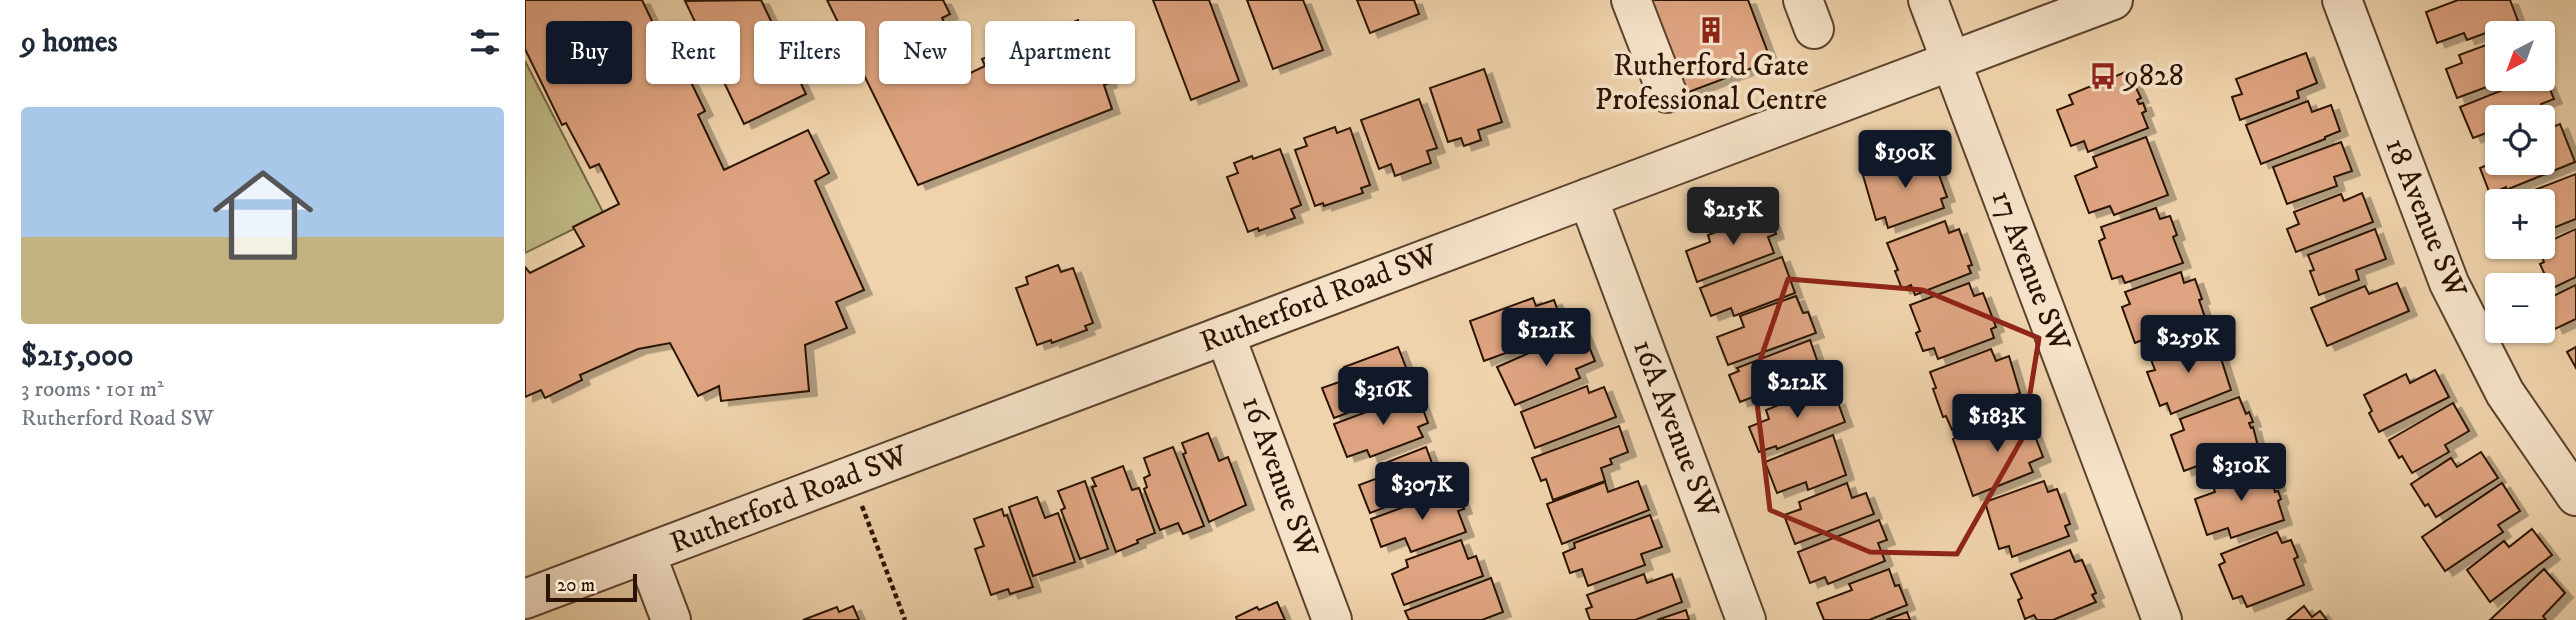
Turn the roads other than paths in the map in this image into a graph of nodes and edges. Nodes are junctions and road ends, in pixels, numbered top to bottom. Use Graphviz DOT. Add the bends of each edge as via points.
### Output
graph roads {
  1 [pos="1631,0"];
  2 [pos="1928,0"];
  3 [pos="2113,0"];
  4 [pos="2342,0"];
  5 [pos="1951,60"];
  6 [pos="1667,93"];
  7 [pos="1588,198"];
  8 [pos="1225,335"];
  9 [pos="2576,496"];
  10 [pos="646,555"];
  11 [pos="525,600"];
  12 [pos="671,620"];
  13 [pos="1332,620"];
  14 [pos="1746,620"];
  15 [pos="2162,620"];
  1 -- 6 [label="street"];
  2 -- 5 [label="street, 17 Avenue SW"];
  3 -- 5 [label="street, Rutherford Road SW"];
  4 -- 9 [label="street, 18 Avenue SW" via="2449,283 2505,393"];
  5 -- 7 [label="street, Rutherford Road SW"];
  5 -- 15 [label="street, 17 Avenue SW"];
  7 -- 8 [label="street, Rutherford Road SW"];
  7 -- 14 [label="street, 16A Avenue SW"];
  8 -- 10 [label="street, Rutherford Road SW"];
  8 -- 13 [label="street, 16 Avenue SW"];
  10 -- 11 [label="street, Rutherford Road SW"];
  10 -- 12 [label="street"];
}
